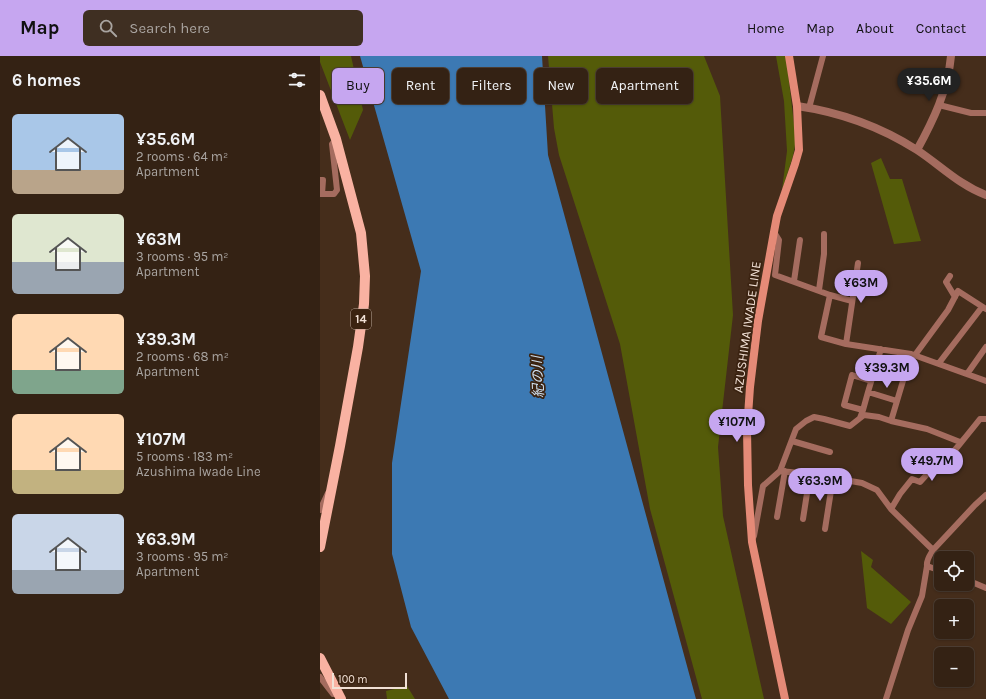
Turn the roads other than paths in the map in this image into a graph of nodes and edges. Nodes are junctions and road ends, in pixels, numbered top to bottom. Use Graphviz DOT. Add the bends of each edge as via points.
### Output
graph roads {
  1 [pos="789,56"];
  2 [pos="822,56"];
  3 [pos="951,56"];
  4 [pos="320,95"];
  5 [pos="939,104"];
  6 [pos="797,106"];
  7 [pos="809,108"];
  8 [pos="986,113"];
  9 [pos="336,139"];
  10 [pos="917,150"];
  11 [pos="320,180"];
  12 [pos="321,194"];
  13 [pos="986,195"];
  14 [pos="774,232"];
  15 [pos="824,234"];
  16 [pos="800,240"];
  17 [pos="858,263"];
  18 [pos="950,276"];
  19 [pos="794,282"];
  20 [pos="819,290"];
  21 [pos="830,295"];
  22 [pos="955,297"];
  23 [pos="852,301"];
  24 [pos="984,308"];
  25 [pos="846,344"];
  26 [pos="986,347"];
  27 [pos="881,349"];
  28 [pos="913,355"];
  29 [pos="939,364"];
  30 [pos="967,374"];
  31 [pos="871,381"];
  32 [pos="986,381"];
  33 [pos="868,392"];
  34 [pos="897,402"];
  35 [pos="863,410"];
  36 [pos="860,418"];
  37 [pos="986,419"];
  38 [pos="891,422"];
  39 [pos="792,441"];
  40 [pos="960,442"];
  41 [pos="830,452"];
  42 [pos="783,471"];
  43 [pos="810,474"];
  44 [pos="833,478"];
  45 [pos="332,492"];
  46 [pos="986,495"];
  47 [pos="891,509"];
  48 [pos="320,510"];
  49 [pos="320,513"];
  50 [pos="320,516"];
  51 [pos="777,517"];
  52 [pos="803,519"];
  53 [pos="825,529"];
  54 [pos="752,542"];
  55 [pos="320,547"];
  56 [pos="933,550"];
  57 [pos="927,566"];
  58 [pos="934,568"];
  59 [pos="974,583"];
  60 [pos="986,588"];
  61 [pos="320,658"];
  62 [pos="320,677"];
  63 [pos="340,696"];
  64 [pos="784,699"];
  65 [pos="885,699"];
  1 -- 6 [label="main road, AZUSHIMA IWADE LINE"];
  2 -- 7 [label="street"];
  3 -- 5 [label="street" via="946,86"];
  4 -- 9 [label="main road, 14"];
  5 -- 8 [label="street" via="971,113"];
  5 -- 10 [label="street"];
  6 -- 7 [label="street"];
  6 -- 14 [label="main road, AZUSHIMA IWADE LINE" via="799,150"];
  7 -- 10 [label="street" via="856,120"];
  9 -- 12 [label="street" via="332,144 337,190 334,194"];
  9 -- 45 [label="main road, 14" via="361,233 365,276 358,347"];
  10 -- 13 [label="street" via="951,176"];
  11 -- 12 [label="street" via="323,180"];
  14 -- 19 [label="street" via="779,240 776,275"];
  14 -- 54 [label="main road, AZUSHIMA IWADE LINE" via="758,321 750,394 748,485"];
  15 -- 20 [label="street"];
  16 -- 19 [label="street"];
  17 -- 23 [label="street"];
  18 -- 22 [label="street" via="946,282"];
  19 -- 20 [label="street"];
  20 -- 21 [label="street"];
  21 -- 23 [label="street"];
  21 -- 25 [label="street" via="820,337"];
  22 -- 24 [label="street" via="958,291"];
  22 -- 28 [label="street"];
  23 -- 25 [label="street"];
  24 -- 29 [label="street"];
  25 -- 27 [label="street"];
  26 -- 30 [label="street"];
  27 -- 28 [label="street"];
  27 -- 31 [label="street"];
  28 -- 29 [label="street"];
  28 -- 34 [label="street"];
  29 -- 30 [label="street"];
  30 -- 32 [label="street"];
  31 -- 33 [label="street"];
  31 -- 35 [label="street" via="852,376 844,405"];
  33 -- 34 [label="street"];
  33 -- 35 [label="street"];
  34 -- 38 [label="street"];
  35 -- 36 [label="street"];
  36 -- 38 [label="street" via="864,415"];
  36 -- 39 [label="street" via="850,426 814,417 796,429"];
  37 -- 40 [label="street" via="980,420"];
  38 -- 40 [label="street" via="927,429"];
  39 -- 41 [label="street"];
  39 -- 42 [label="street"];
  40 -- 47 [label="street" via="938,471 930,471 920,482 912,478"];
  42 -- 43 [label="street"];
  42 -- 51 [label="street"];
  42 -- 54 [label="street" via="763,486"];
  43 -- 44 [label="street"];
  43 -- 52 [label="street"];
  44 -- 47 [label="street" via="862,483 877,490"];
  44 -- 53 [label="street"];
  45 -- 48 [label="street" via="328,493"];
  45 -- 55 [label="main road, 14"];
  46 -- 56 [label="street"];
  47 -- 56 [label="street"];
  49 -- 50 [label="street"];
  54 -- 64 [label="main road, AZUSHIMA IWADE LINE"];
  56 -- 57 [label="street" via="926,562"];
  57 -- 58 [label="street"];
  57 -- 65 [label="street" via="922,596"];
  59 -- 60 [label="street"];
  61 -- 63 [label="main road"];
  62 -- 63 [label="street" via="333,694"];
}
